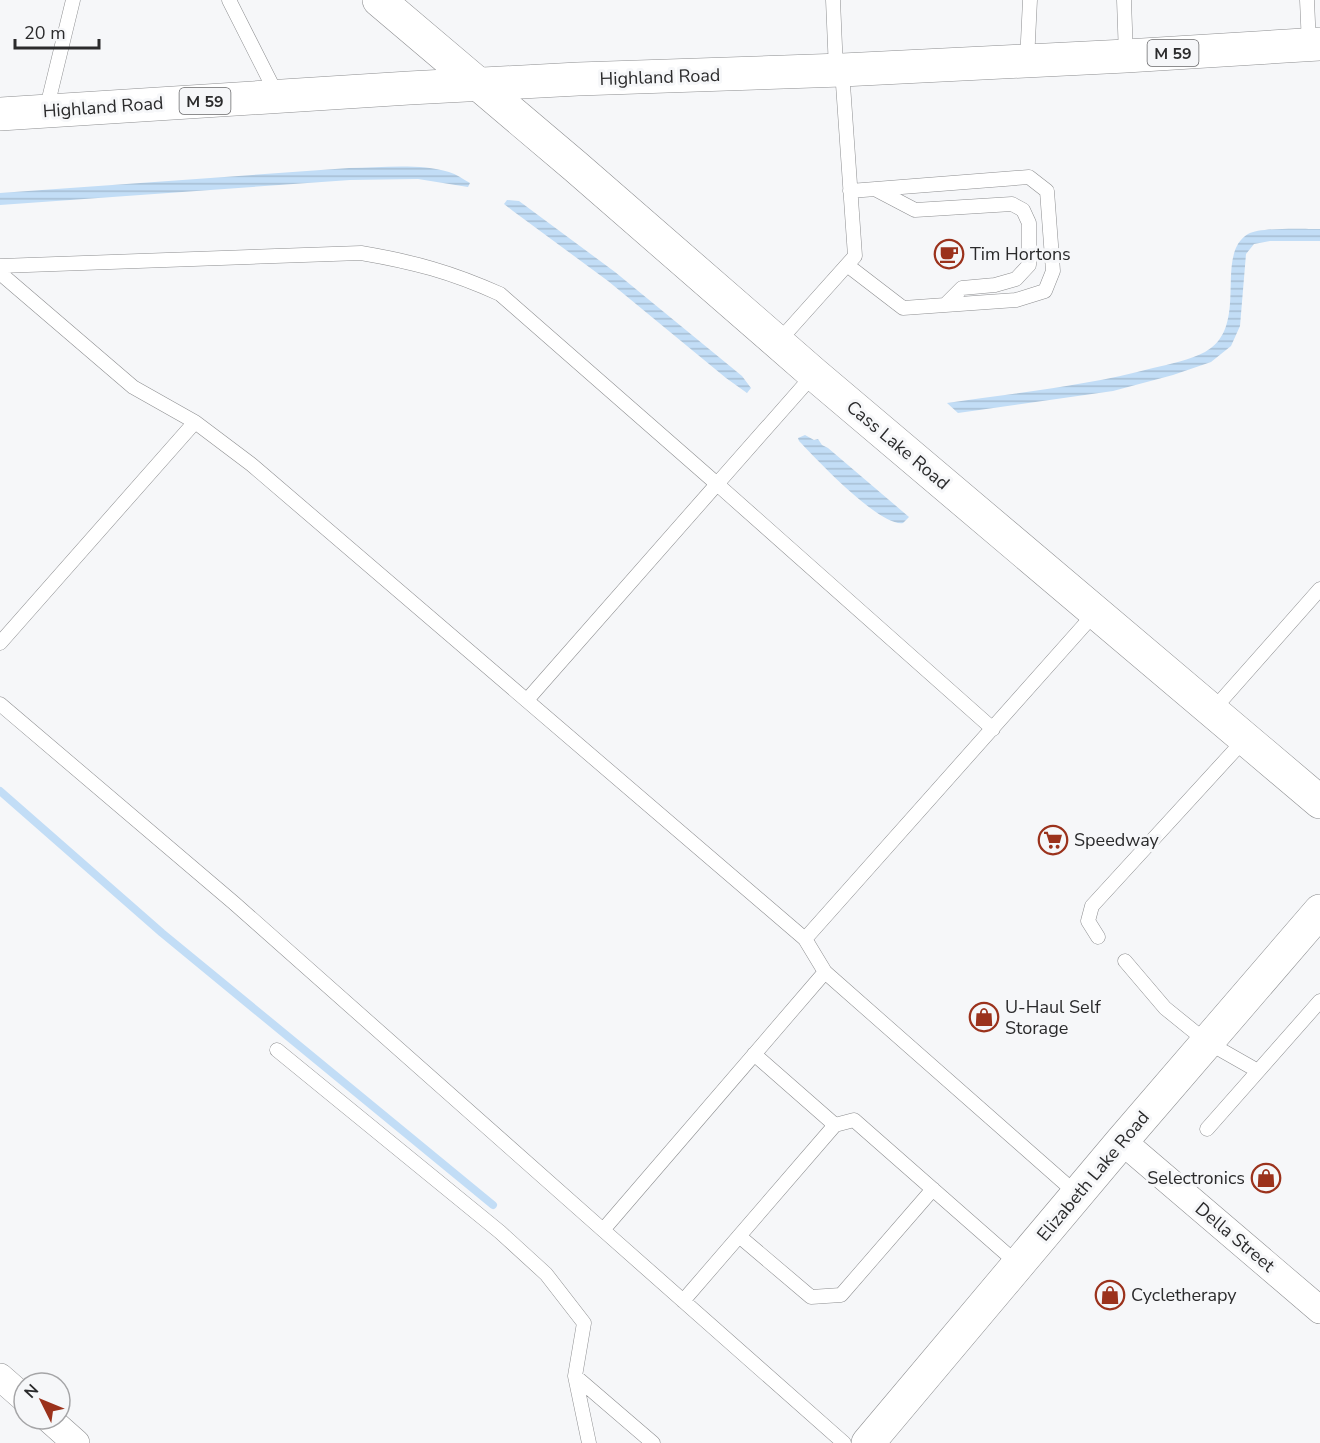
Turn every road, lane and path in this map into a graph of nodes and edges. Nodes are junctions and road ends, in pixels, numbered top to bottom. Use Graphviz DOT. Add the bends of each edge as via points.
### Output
graph roads {
  1 [pos="73,0"];
  2 [pos="229,0"];
  3 [pos="379,0"];
  4 [pos="833,0"];
  5 [pos="1030,0"];
  6 [pos="1124,0"];
  7 [pos="1307,0"];
  8 [pos="1314,44"];
  9 [pos="1126,56"];
  10 [pos="1027,61"];
  11 [pos="839,70"];
  12 [pos="480,85"];
  13 [pos="277,96"];
  14 [pos="46,111"];
  15 [pos="0,114"];
  16 [pos="874,189"];
  17 [pos="850,191"];
  18 [pos="0,266"];
  19 [pos="847,266"];
  20 [pos="0,273"];
  21 [pos="945,305"];
  22 [pos="778,342"];
  23 [pos="814,374"];
  24 [pos="195,422"];
  25 [pos="717,484"];
  26 [pos="1320,589"];
  27 [pos="1095,613"];
  28 [pos="0,643"];
  29 [pos="528,700"];
  30 [pos="0,704"];
  31 [pos="1212,711"];
  32 [pos="993,729"];
  33 [pos="1245,739"];
  34 [pos="1320,802"];
  35 [pos="1320,911"];
  36 [pos="1098,937"];
  37 [pos="805,939"];
  38 [pos="1125,961"];
  39 [pos="825,972"];
  40 [pos="1320,1001"];
  41 [pos="1207,1042"];
  42 [pos="277,1050"];
  43 [pos="754,1054"];
  44 [pos="1258,1071"];
  45 [pos="835,1125"];
  46 [pos="1207,1129"];
  47 [pos="1122,1141"];
  48 [pos="933,1189"];
  49 [pos="1077,1194"];
  50 [pos="603,1230"];
  51 [pos="739,1236"];
  52 [pos="1018,1264"];
  53 [pos="683,1301"];
  54 [pos="1320,1310"];
  55 [pos="575,1376"];
  56 [pos="0,1377"];
  57 [pos="12,1388"];
  58 [pos="62,1431"];
  59 [pos="877,1440"];
  60 [pos="76,1443"];
  61 [pos="589,1443"];
  62 [pos="653,1443"];
  63 [pos="844,1443"];
  1 -- 14 [label="lane"];
  2 -- 13 [label="lane"];
  3 -- 12 [label="main road, Cass Lake Road"];
  4 -- 11 [label="lane"];
  5 -- 10 [label="lane"];
  6 -- 9 [label="lane"];
  7 -- 8 [label="lane"];
  8 -- 9 [label="main road, Highland Road / M 59"];
  9 -- 10 [label="main road, Highland Road / M 59"];
  10 -- 11 [label="main road, Highland Road / M 59"];
  11 -- 12 [label="main road, Highland Road / M 59"];
  11 -- 17 [label="lane"];
  12 -- 13 [label="main road, Highland Road / M 59"];
  12 -- 22 [label="main road, Cass Lake Road"];
  13 -- 14 [label="main road, Highland Road / M 59"];
  14 -- 15 [label="main road, Highland Road / M 59"];
  16 -- 17 [label="lane"];
  16 -- 21 [label="lane" via="915,210 1012,204 1023,210 1029,223 1029,265 1016,279 962,288"];
  16 -- 21 [label="lane" via="1029,177 1047,191 1053,271 1045,291 1016,300"];
  17 -- 19 [label="lane" via="855,256"];
  18 -- 25 [label="lane" via="361,253 422,264 500,294"];
  19 -- 21 [label="lane" via="903,308"];
  19 -- 22 [label="lane"];
  20 -- 24 [label="lane" via="133,387"];
  22 -- 23 [label="main road, Cass Lake Road"];
  23 -- 25 [label="lane"];
  23 -- 27 [label="main road, Cass Lake Road"];
  24 -- 28 [label="lane"];
  24 -- 29 [label="lane" via="252,465"];
  25 -- 29 [label="lane"];
  25 -- 32 [label="lane"];
  26 -- 31 [label="lane"];
  27 -- 31 [label="main road, Cass Lake Road"];
  27 -- 32 [label="lane"];
  29 -- 37 [label="lane"];
  30 -- 50 [label="lane" via="234,903"];
  31 -- 33 [label="main road, Cass Lake Road"];
  32 -- 37 [label="lane"];
  33 -- 34 [label="main road, Cass Lake Road"];
  33 -- 36 [label="lane" via="1092,906 1088,921"];
  35 -- 41 [label="main road, Elizabeth Lake Road"];
  37 -- 39 [label="lane"];
  38 -- 41 [label="lane" via="1165,1008"];
  39 -- 43 [label="lane"];
  39 -- 49 [label="lane"];
  40 -- 44 [label="lane"];
  41 -- 44 [label="lane"];
  41 -- 47 [label="main road, Elizabeth Lake Road"];
  42 -- 55 [label="lane" via="546,1274 584,1323"];
  43 -- 45 [label="lane"];
  43 -- 50 [label="lane"];
  44 -- 46 [label="lane"];
  45 -- 48 [label="lane" via="854,1120"];
  45 -- 51 [label="lane"];
  47 -- 49 [label="main road, Elizabeth Lake Road"];
  47 -- 54 [label="street, Della Street"];
  48 -- 51 [label="lane" via="841,1295 811,1297"];
  48 -- 52 [label="lane"];
  49 -- 52 [label="main road, Elizabeth Lake Road"];
  50 -- 53 [label="lane"];
  51 -- 53 [label="lane"];
  52 -- 59 [label="main road, Elizabeth Lake Road"];
  53 -- 63 [label="lane"];
  55 -- 61 [label="lane"];
  55 -- 62 [label="lane"];
  56 -- 57 [label="street"];
  58 -- 60 [label="street"];
}
